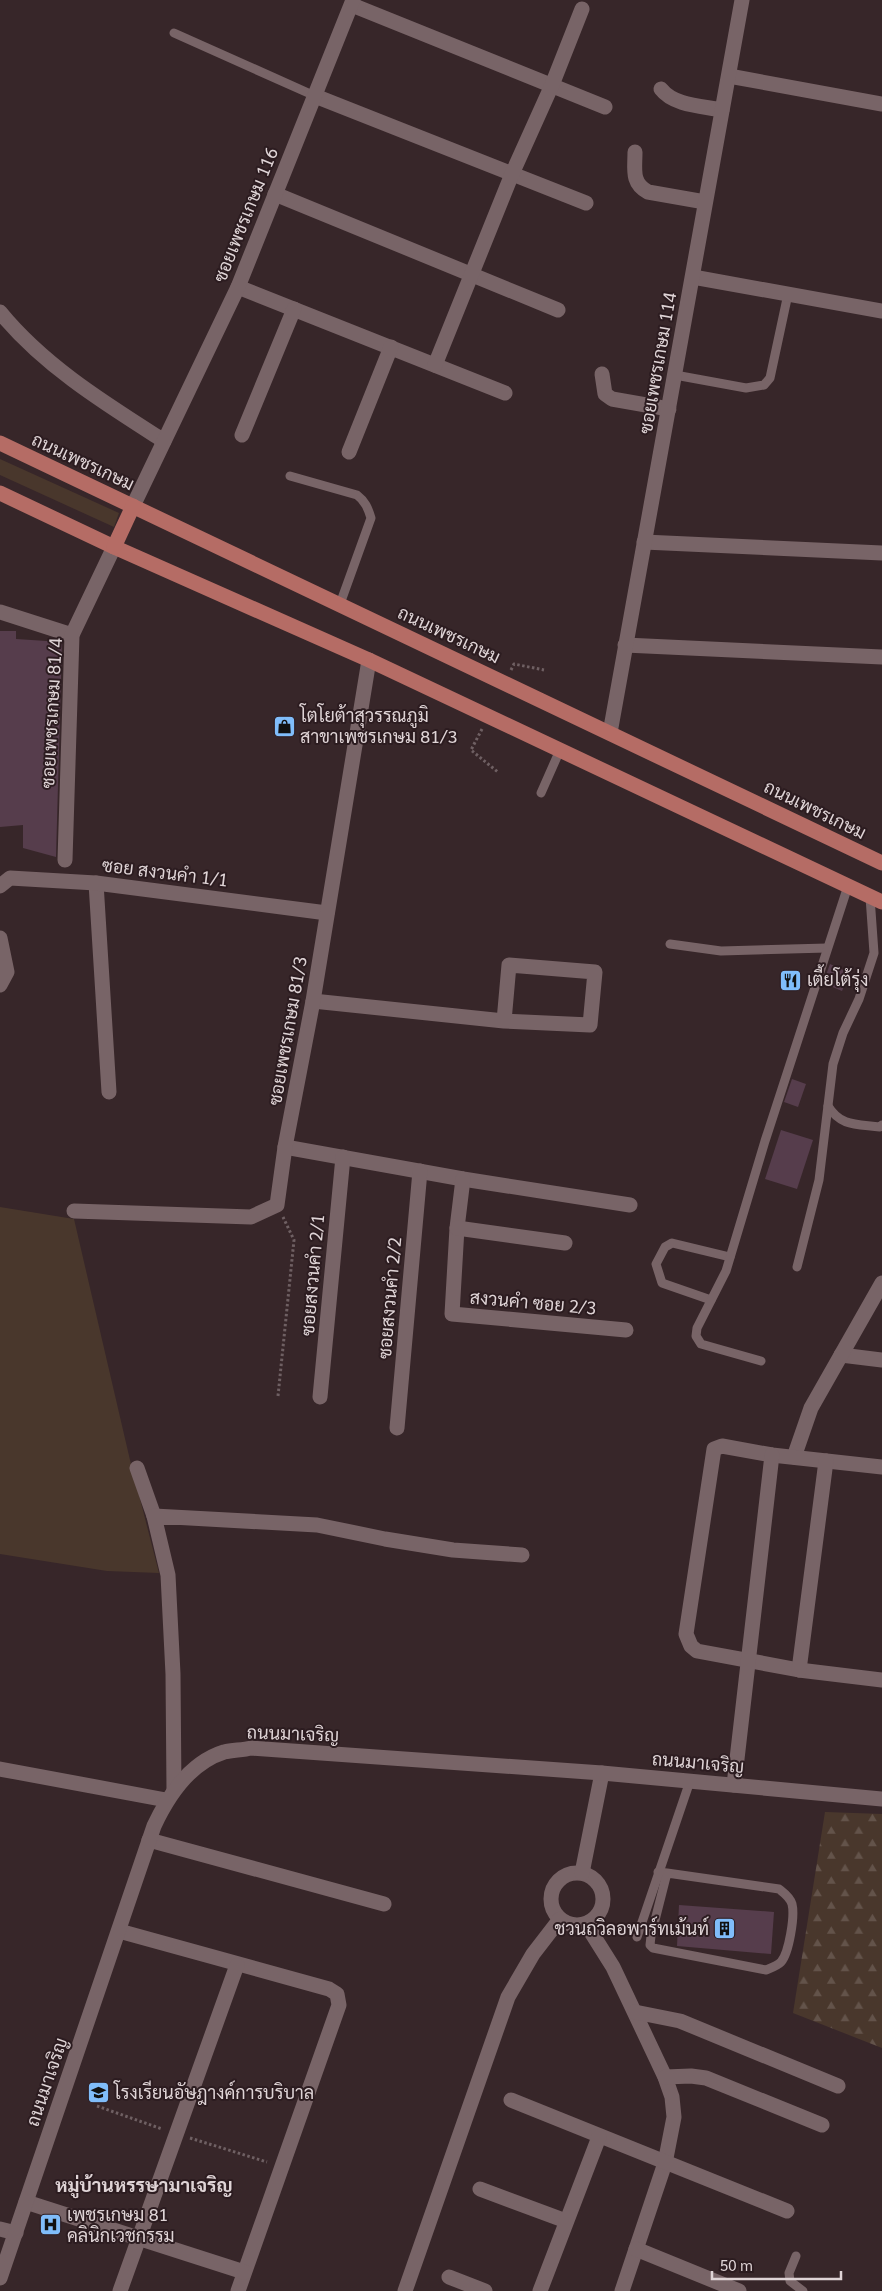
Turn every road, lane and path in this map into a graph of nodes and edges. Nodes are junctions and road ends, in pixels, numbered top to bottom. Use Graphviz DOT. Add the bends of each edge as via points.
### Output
graph roads {
  1 [pos="742,0"];
  2 [pos="352,2"];
  3 [pos="582,8"];
  4 [pos="174,33"];
  5 [pos="729,76"];
  6 [pos="552,85"];
  7 [pos="661,89"];
  8 [pos="315,96"];
  9 [pos="882,104"];
  10 [pos="605,106"];
  11 [pos="722,110"];
  12 [pos="634,152"];
  13 [pos="512,174"];
  14 [pos="275,194"];
  15 [pos="705,202"];
  16 [pos="586,203"];
  17 [pos="471,274"];
  18 [pos="693,277"];
  19 [pos="238,287"];
  20 [pos="788,294"];
  21 [pos="294,309"];
  22 [pos="558,310"];
  23 [pos="882,311"];
  24 [pos="0,312"];
  25 [pos="391,347"];
  26 [pos="435,365"];
  27 [pos="602,374"];
  28 [pos="675,375"];
  29 [pos="505,393"];
  30 [pos="669,409"];
  31 [pos="242,435"];
  32 [pos="164,441"];
  33 [pos="0,443"];
  34 [pos="349,452"];
  35 [pos="290,476"];
  36 [pos="0,493"];
  37 [pos="133,506"];
  38 [pos="644,542"];
  39 [pos="114,546"];
  40 [pos="882,553"];
  41 [pos="340,604"];
  42 [pos="0,612"];
  43 [pos="72,635"];
  44 [pos="625,644"];
  45 [pos="882,657"];
  46 [pos="369,660"];
  47 [pos="514,664"];
  48 [pos="544,670"];
  49 [pos="610,733"];
  50 [pos="471,750"];
  51 [pos="560,750"];
  52 [pos="499,773"];
  53 [pos="541,793"];
  54 [pos="64,860"];
  55 [pos="882,863"];
  56 [pos="96,883"];
  57 [pos="0,886"];
  58 [pos="848,886"];
  59 [pos="876,900"];
  60 [pos="327,912"];
  61 [pos="0,938"];
  62 [pos="670,944"];
  63 [pos="827,948"];
  64 [pos="1,984"];
  65 [pos="313,1001"];
  66 [pos="504,1021"];
  67 [pos="109,1092"];
  68 [pos="828,1106"];
  69 [pos="882,1125"];
  70 [pos="285,1148"];
  71 [pos="343,1157"];
  72 [pos="420,1172"];
  73 [pos="463,1179"];
  74 [pos="277,1205"];
  75 [pos="630,1205"];
  76 [pos="74,1211"];
  77 [pos="457,1228"];
  78 [pos="565,1243"];
  79 [pos="730,1256"];
  80 [pos="796,1267"];
  81 [pos="882,1283"];
  82 [pos="711,1300"];
  83 [pos="626,1330"];
  84 [pos="841,1355"];
  85 [pos="882,1360"];
  86 [pos="761,1361"];
  87 [pos="278,1396"];
  88 [pos="320,1397"];
  89 [pos="396,1428"];
  90 [pos="772,1455"];
  91 [pos="794,1457"];
  92 [pos="826,1461"];
  93 [pos="882,1466"];
  94 [pos="137,1468"];
  95 [pos="154,1516"];
  96 [pos="522,1555"];
  97 [pos="749,1662"];
  98 [pos="799,1670"];
  99 [pos="882,1680"];
  100 [pos="0,1769"];
  101 [pos="602,1773"];
  102 [pos="690,1781"];
  103 [pos="734,1785"];
  104 [pos="170,1795"];
  105 [pos="882,1798"];
  106 [pos="149,1840"];
  107 [pos="582,1873"];
  108 [pos="663,1873"];
  109 [pos="384,1904"];
  110 [pos="560,1919"];
  111 [pos="586,1924"];
  112 [pos="119,1931"];
  113 [pos="638,1938"];
  114 [pos="237,1965"];
  115 [pos="635,2012"];
  116 [pos="665,2077"];
  117 [pos="838,2086"];
  118 [pos="511,2100"];
  119 [pos="822,2125"];
  120 [pos="599,2137"];
  121 [pos="664,2163"];
  122 [pos="480,2189"];
  123 [pos="26,2202"];
  124 [pos="787,2211"];
  125 [pos="566,2221"];
  126 [pos="0,2228"];
  127 [pos="16,2233"];
  128 [pos="139,2238"];
  129 [pos="636,2249"];
  130 [pos="796,2256"];
  131 [pos="244,2272"];
  132 [pos="448,2277"];
  133 [pos="0,2278"];
  134 [pos="120,2291"];
  135 [pos="238,2291"];
  136 [pos="406,2291"];
  137 [pos="486,2291"];
  138 [pos="540,2291"];
  139 [pos="622,2291"];
  140 [pos="739,2291"];
  141 [pos="803,2291"];
  1 -- 5 [label="street, ซอยเพชรเกษม 114"];
  2 -- 6 [label="street"];
  2 -- 8 [label="street, ซอยเพชรเกษม 116"];
  3 -- 6 [label="street"];
  4 -- 8 [label="lane"];
  5 -- 9 [label="street"];
  5 -- 11 [label="street, ซอยเพชรเกษม 114"];
  6 -- 10 [label="street"];
  6 -- 13 [label="street"];
  7 -- 11 [label="street" via="680,102"];
  8 -- 13 [label="street"];
  8 -- 14 [label="street, ซอยเพชรเกษม 116"];
  11 -- 15 [label="street, ซอยเพชรเกษม 114"];
  12 -- 15 [label="street" via="635,180 641,188"];
  13 -- 16 [label="street"];
  13 -- 17 [label="street"];
  14 -- 17 [label="street"];
  14 -- 19 [label="street, ซอยเพชรเกษม 116"];
  15 -- 18 [label="street, ซอยเพชรเกษม 114"];
  17 -- 22 [label="street"];
  17 -- 26 [label="street"];
  18 -- 20 [label="street"];
  18 -- 28 [label="street, ซอยเพชรเกษม 114"];
  19 -- 21 [label="street"];
  19 -- 32 [label="street, ซอยเพชรเกษม 116"];
  20 -- 23 [label="street"];
  20 -- 28 [label="lane" via="770,378 764,385 746,388"];
  21 -- 25 [label="street"];
  21 -- 31 [label="street"];
  24 -- 32 [label="street" via="33,347 97,398"];
  25 -- 26 [label="street"];
  25 -- 34 [label="street"];
  26 -- 29 [label="street"];
  27 -- 30 [label="street" via="605,394 612,399"];
  28 -- 30 [label="street, ซอยเพชรเกษม 114"];
  30 -- 38 [label="street, ซอยเพชรเกษม 114"];
  32 -- 37 [label="street, ซอยเพชรเกษม 116"];
  33 -- 37 [label="main road, ถนนเพชรเกษม"];
  35 -- 41 [label="lane" via="357,495 368,509 371,518"];
  36 -- 39 [label="main road"];
  37 -- 39 [label="main road"];
  37 -- 41 [label="main road, ถนนเพชรเกษม"];
  38 -- 40 [label="street"];
  38 -- 44 [label="street, ซอยเพชรเกษม 114"];
  39 -- 43 [label="street, ซอยเพชรเกษม 81/4"];
  39 -- 46 [label="main road"];
  41 -- 49 [label="main road, ถนนเพชรเกษม"];
  42 -- 43 [label="street"];
  43 -- 54 [label="street, ซอยเพชรเกษม 81/4"];
  44 -- 45 [label="street"];
  44 -- 49 [label="street, ซอยเพชรเกษม 114"];
  46 -- 51 [label="main road"];
  46 -- 60 [label="street, ซอยเพชรเกษม 81/3"];
  47 -- 48 [label="path"];
  49 -- 55 [label="main road, ถนนเพชรเกษม"];
  50 -- 52 [label="path"];
  51 -- 53 [label="lane"];
  51 -- 58 [label="main road"];
  56 -- 57 [label="street, ซอย สงวนคำ 1/1" via="10,878"];
  56 -- 60 [label="street, ซอย สงวนคำ 1/1"];
  56 -- 67 [label="street"];
  58 -- 59 [label="main road"];
  58 -- 63 [label="lane"];
  59 -- 68 [label="lane" via="874,953 833,1064"];
  60 -- 65 [label="street, ซอยเพชรเกษม 81/3"];
  61 -- 64 [label="street" via="7,972"];
  62 -- 63 [label="lane" via="721,951"];
  63 -- 79 [label="lane"];
  65 -- 66 [label="street"];
  65 -- 70 [label="street, ซอยเพชรเกษม 81/3"];
  66 -- 66 [label="street" via="509,965 595,972 590,1025"];
  68 -- 69 [label="lane" via="842,1122"];
  68 -- 80 [label="lane" via="819,1180"];
  70 -- 71 [label="street"];
  70 -- 74 [label="street, ซอยเพชรเกษม 81/3"];
  71 -- 72 [label="street"];
  71 -- 88 [label="street, ซอยสงวนคำ 2/1"];
  72 -- 73 [label="street"];
  72 -- 89 [label="street, ซอยสงวนคำ 2/2"];
  73 -- 75 [label="street"];
  73 -- 77 [label="street, สงวนคำ ซอย 2/3"];
  74 -- 76 [label="street" via="251,1217"];
  74 -- 87 [label="path" via="294,1240"];
  77 -- 78 [label="street"];
  77 -- 83 [label="street, สงวนคำ ซอย 2/3" via="452,1314"];
  79 -- 82 [label="lane" via="722,1281"];
  79 -- 82 [label="lane" via="672,1243 665,1247 656,1264 662,1283"];
  81 -- 84 [label="street"];
  82 -- 86 [label="lane" via="697,1328 696,1336 701,1344"];
  84 -- 85 [label="street"];
  84 -- 91 [label="street" via="811,1408"];
  90 -- 91 [label="street"];
  90 -- 97 [label="street"];
  90 -- 97 [label="street" via="722,1446 714,1449 686,1634 697,1651"];
  91 -- 92 [label="street"];
  92 -- 93 [label="street"];
  92 -- 98 [label="street"];
  94 -- 95 [label="street"];
  95 -- 96 [label="street" via="317,1525 453,1550"];
  95 -- 104 [label="street" via="168,1575 173,1674"];
  97 -- 98 [label="street"];
  97 -- 103 [label="street"];
  98 -- 99 [label="street"];
  100 -- 104 [label="street"];
  101 -- 102 [label="street, ถนนมาเจริญ"];
  101 -- 104 [label="street, ถนนมาเจริญ" via="251,1748 224,1752 202,1764"];
  101 -- 107 [label="street"];
  102 -- 103 [label="street, ถนนมาเจริญ"];
  102 -- 108 [label="lane"];
  103 -- 105 [label="street, ถนนมาเจริญ"];
  104 -- 106 [label="street, ถนนมาเจริญ"];
  106 -- 109 [label="street"];
  106 -- 112 [label="street, ถนนมาเจริญ"];
  107 -- 110 [label="street" via="565,1876 554,1887 551,1904"];
  107 -- 111 [label="street" via="597,1882 604,1898 599,1914"];
  108 -- 108 [label="lane" via="779,1890 786,1894 792,1903 793,1918 786,1953 780,1964 766,1970 653,1948 651,1936"];
  108 -- 113 [label="lane"];
  110 -- 111 [label="street" via="577,1925"];
  110 -- 136 [label="street" via="533,1954 508,1997"];
  111 -- 115 [label="street" via="613,1967"];
  112 -- 114 [label="street"];
  112 -- 123 [label="street, ถนนมาเจริญ"];
  114 -- 128 [label="street"];
  114 -- 131 [label="street" via="329,1989 337,1994 339,2005"];
  115 -- 116 [label="street"];
  115 -- 117 [label="street" via="680,2021"];
  116 -- 119 [label="street" via="706,2078"];
  116 -- 121 [label="street" via="672,2096 674,2117"];
  118 -- 120 [label="street"];
  120 -- 121 [label="street"];
  120 -- 125 [label="street"];
  121 -- 124 [label="street"];
  121 -- 129 [label="street"];
  122 -- 125 [label="street"];
  123 -- 127 [label="street, ถนนมาเจริญ"];
  123 -- 128 [label="street"];
  125 -- 138 [label="street"];
  126 -- 127 [label="street"];
  127 -- 133 [label="street, ถนนมาเจริญ"];
  128 -- 131 [label="street"];
  128 -- 134 [label="street"];
  129 -- 139 [label="street"];
  129 -- 140 [label="street"];
  130 -- 141 [label="lane" via="789,2272 790,2280"];
  131 -- 135 [label="street"];
  132 -- 137 [label="street"];
}
